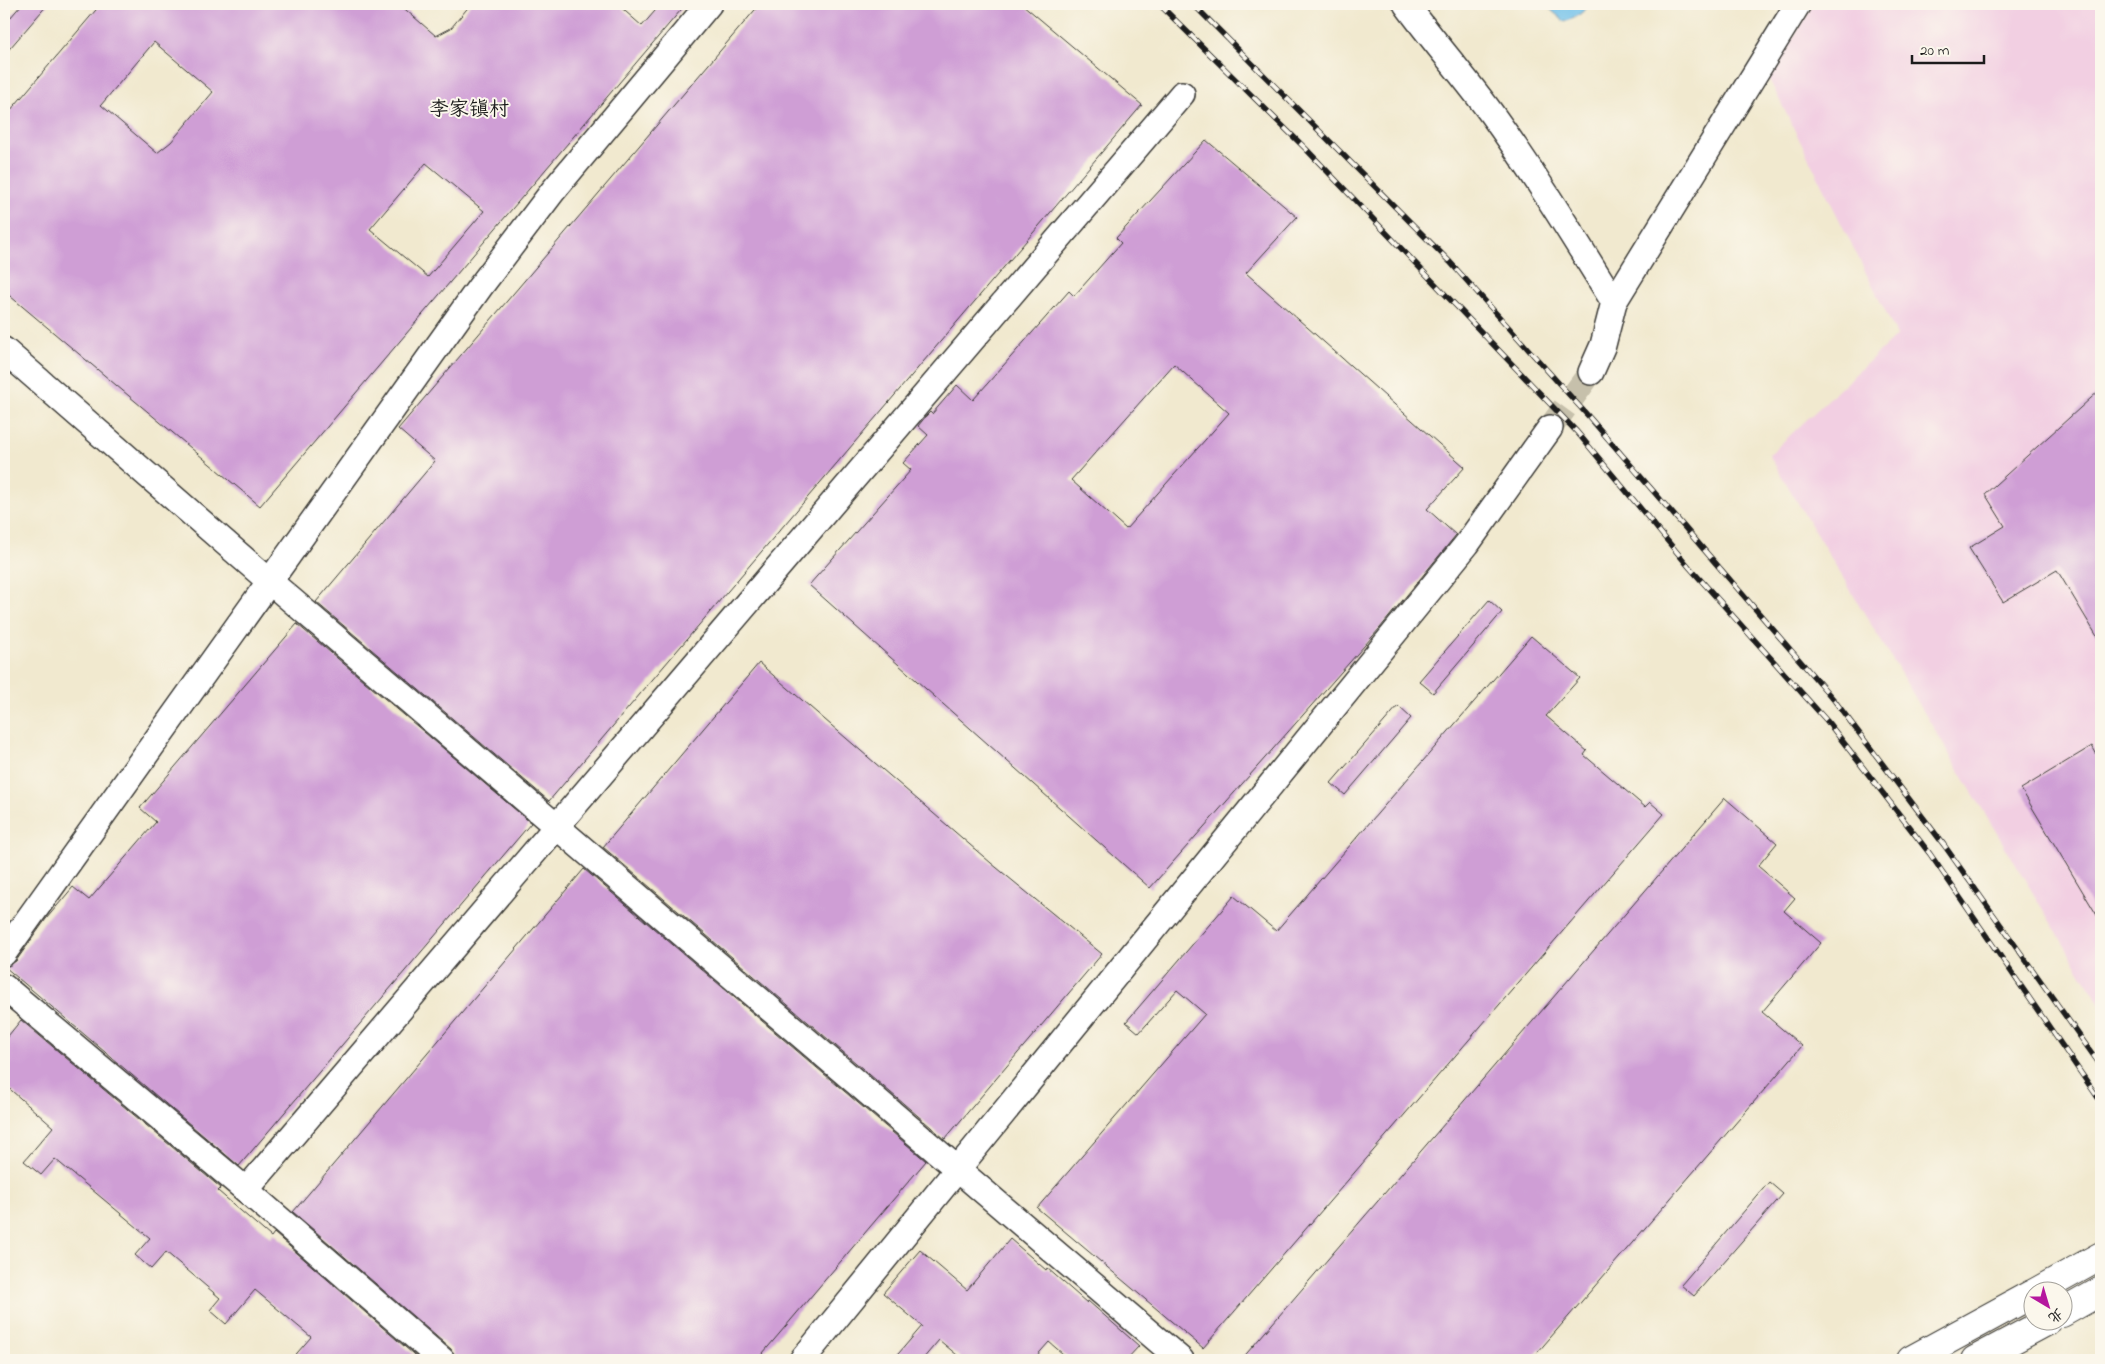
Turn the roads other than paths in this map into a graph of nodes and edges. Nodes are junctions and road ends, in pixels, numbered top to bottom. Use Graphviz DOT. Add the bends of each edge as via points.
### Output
graph roads {
  1 [pos="708,4"];
  2 [pos="1406,4"];
  3 [pos="1798,4"];
  4 [pos="1182,94"];
  5 [pos="1614,302"];
  6 [pos="4,350"];
  7 [pos="1591,372"];
  8 [pos="1550,428"];
  9 [pos="268,580"];
  10 [pos="557,826"];
  11 [pos="4,953"];
  12 [pos="4,987"];
  13 [pos="958,1168"];
  14 [pos="246,1190"];
  15 [pos="2101,1256"];
  16 [pos="2054,1282"];
  17 [pos="2101,1291"];
  18 [pos="2022,1299"];
  19 [pos="2072,1307"];
  20 [pos="2027,1332"];
  21 [pos="442,1360"];
  22 [pos="802,1360"];
  23 [pos="1181,1360"];
  24 [pos="1911,1360"];
  25 [pos="1975,1360"];
  1 -- 9 [label="street" via="553,190"];
  2 -- 5 [label="street" via="1489,111 1544,190"];
  3 -- 5 [label="street"];
  4 -- 10 [label="street"];
  5 -- 7 [label="street" via="1603,345"];
  6 -- 9 [label="street"];
  8 -- 13 [label="street" via="1467,544"];
  9 -- 10 [label="street"];
  9 -- 11 [label="street"];
  10 -- 13 [label="street"];
  10 -- 14 [label="street"];
  12 -- 14 [label="street"];
  13 -- 22 [label="street"];
  13 -- 23 [label="street"];
  14 -- 21 [label="street"];
  15 -- 16 [label="main road"];
  17 -- 19 [label="main road"];
  18 -- 24 [label="main road"];
  20 -- 25 [label="main road"];
}
